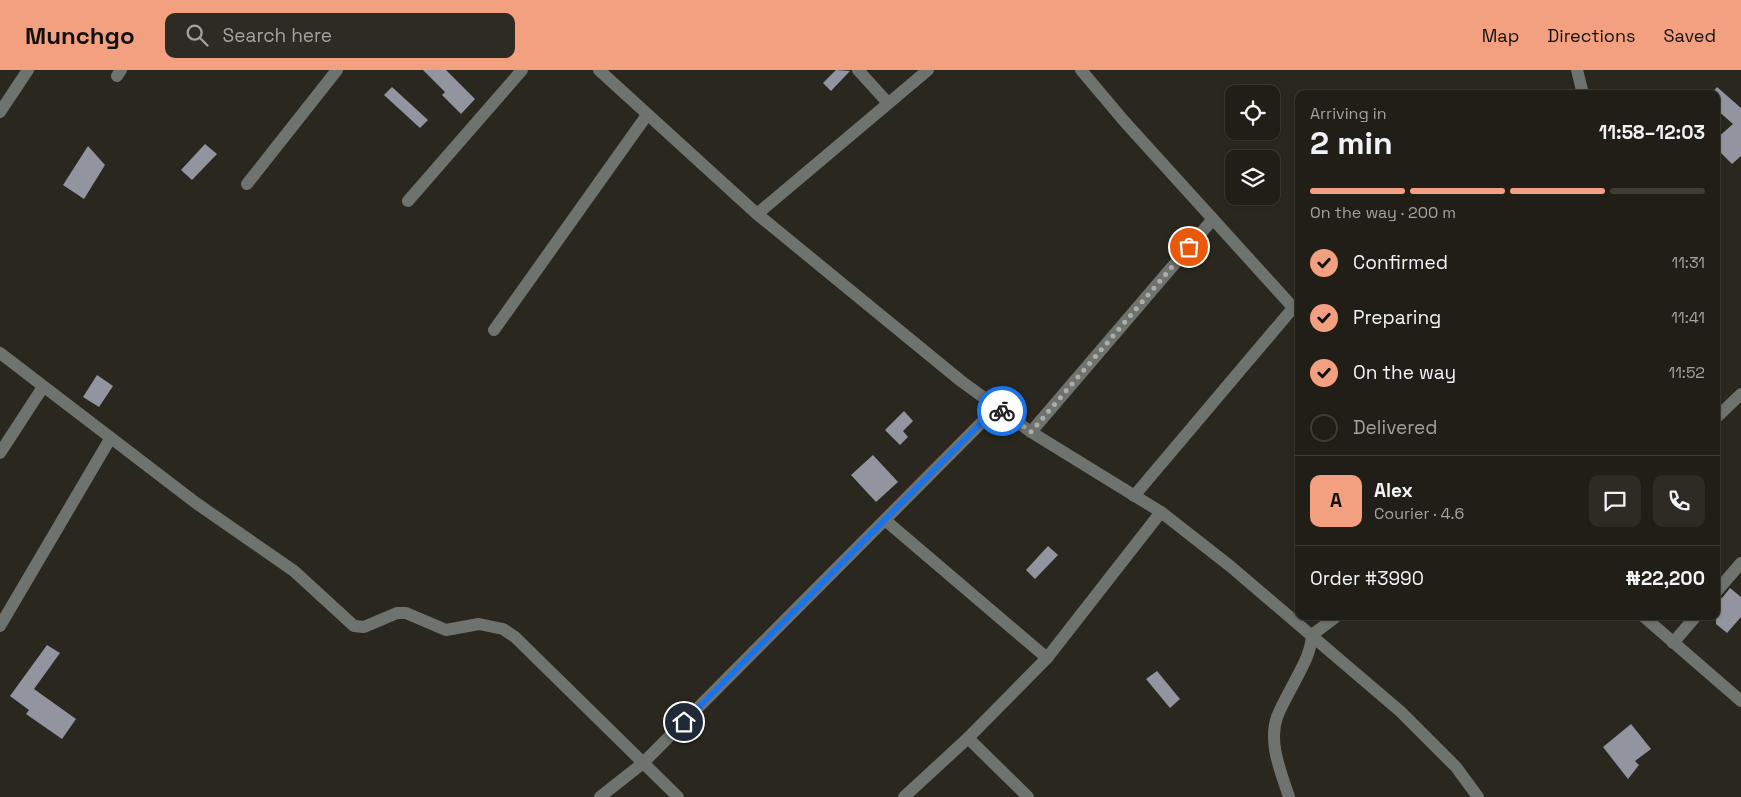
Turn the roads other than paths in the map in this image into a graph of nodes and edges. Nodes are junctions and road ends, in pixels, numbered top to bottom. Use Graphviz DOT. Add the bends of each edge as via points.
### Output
graph roads {
  1 [pos="28,70"];
  2 [pos="337,70"];
  3 [pos="522,70"];
  4 [pos="599,70"];
  5 [pos="858,70"];
  6 [pos="928,70"];
  7 [pos="1081,70"];
  8 [pos="1577,70"];
  9 [pos="1582,90"];
  10 [pos="888,104"];
  11 [pos="0,112"];
  12 [pos="647,115"];
  13 [pos="247,184"];
  14 [pos="408,201"];
  15 [pos="757,214"];
  16 [pos="1213,219"];
  17 [pos="1295,310"];
  18 [pos="1295,312"];
  19 [pos="494,330"];
  20 [pos="0,353"];
  21 [pos="43,387"];
  22 [pos="1741,394"];
  23 [pos="997,407"];
  24 [pos="1720,414"];
  25 [pos="1031,432"];
  26 [pos="110,439"];
  27 [pos="0,453"];
  28 [pos="1134,496"];
  29 [pos="1161,512"];
  30 [pos="885,520"];
  31 [pos="1741,563"];
  32 [pos="1720,587"];
  33 [pos="1332,620"];
  34 [pos="1647,620"];
  35 [pos="1693,620"];
  36 [pos="0,626"];
  37 [pos="1312,635"];
  38 [pos="1673,643"];
  39 [pos="1047,658"];
  40 [pos="1741,701"];
  41 [pos="968,738"];
  42 [pos="643,762"];
  43 [pos="600,797"];
  44 [pos="678,797"];
  45 [pos="904,797"];
  46 [pos="1028,797"];
  47 [pos="1289,797"];
  48 [pos="1478,797"];
  1 -- 11 [label="street"];
  2 -- 13 [label="street"];
  3 -- 14 [label="street"];
  4 -- 12 [label="street"];
  5 -- 10 [label="street"];
  6 -- 10 [label="street"];
  7 -- 16 [label="street"];
  8 -- 9 [label="street"];
  10 -- 15 [label="street"];
  12 -- 15 [label="street"];
  12 -- 19 [label="street"];
  15 -- 23 [label="street"];
  16 -- 17 [label="street"];
  16 -- 25 [label="street"];
  18 -- 28 [label="street"];
  20 -- 21 [label="street"];
  21 -- 26 [label="street"];
  21 -- 27 [label="street"];
  22 -- 24 [label="street"];
  23 -- 25 [label="street"];
  23 -- 30 [label="street"];
  25 -- 28 [label="street"];
  26 -- 36 [label="street"];
  26 -- 42 [label="street" via="294,571 354,626 364,628 397,613 406,613 446,630 479,624 503,629"];
  28 -- 29 [label="street"];
  29 -- 37 [label="street"];
  29 -- 39 [label="street"];
  30 -- 39 [label="street"];
  30 -- 42 [label="street"];
  31 -- 32 [label="street"];
  33 -- 37 [label="street"];
  34 -- 38 [label="street"];
  35 -- 38 [label="street"];
  37 -- 47 [label="street" via="1311,647 1277,718 1274,734 1278,764"];
  37 -- 48 [label="street" via="1420,730 1456,767"];
  38 -- 40 [label="street"];
  39 -- 41 [label="street"];
  41 -- 45 [label="street"];
  41 -- 46 [label="street"];
  42 -- 43 [label="street"];
  42 -- 44 [label="street"];
}
